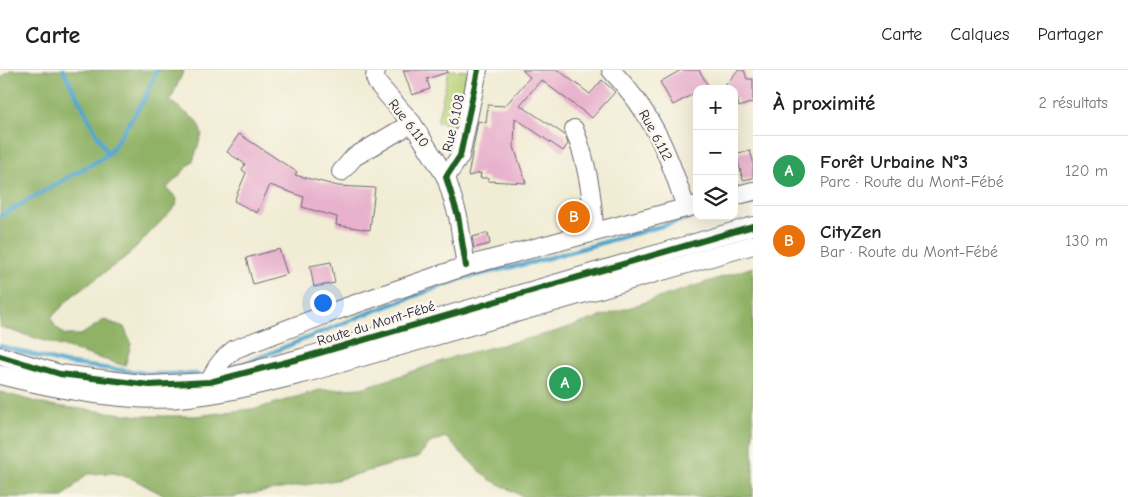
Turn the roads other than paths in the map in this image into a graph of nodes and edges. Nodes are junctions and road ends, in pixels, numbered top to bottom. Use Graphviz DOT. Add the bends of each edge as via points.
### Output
graph roads {
  1 [pos="376,70"];
  2 [pos="478,70"];
  3 [pos="611,70"];
  4 [pos="412,123"];
  5 [pos="574,129"];
  6 [pos="341,172"];
  7 [pos="446,177"];
  8 [pos="753,191"];
  9 [pos="738,195"];
  10 [pos="692,207"];
  11 [pos="753,226"];
  12 [pos="594,232"];
  13 [pos="753,245"];
  14 [pos="466,266"];
  15 [pos="0,356"];
  16 [pos="0,375"];
  17 [pos="210,382"];
  1 -- 4 [label="street, Rue 6.110" via="374,78 377,83"];
  2 -- 7 [label="street, Rue 6.108" via="460,156"];
  3 -- 10 [label="street, Rue 6.112" via="649,115"];
  4 -- 6 [label="street" via="354,157"];
  4 -- 7 [label="street, Rue 6.110"];
  5 -- 12 [label="street" via="587,172"];
  7 -- 14 [label="street" via="458,216"];
  8 -- 9 [label="street"];
  10 -- 12 [label="street"];
  11 -- 17 [label="street, Route du Mont-Fébé"];
  12 -- 14 [label="street"];
  13 -- 16 [label="street, Route du Mont-Fébé" via="306,373 188,398 149,398 57,389"];
  14 -- 17 [label="street" via="235,350 214,369"];
  15 -- 17 [label="street, Route du Mont-Fébé" via="60,374 150,386"];
}
